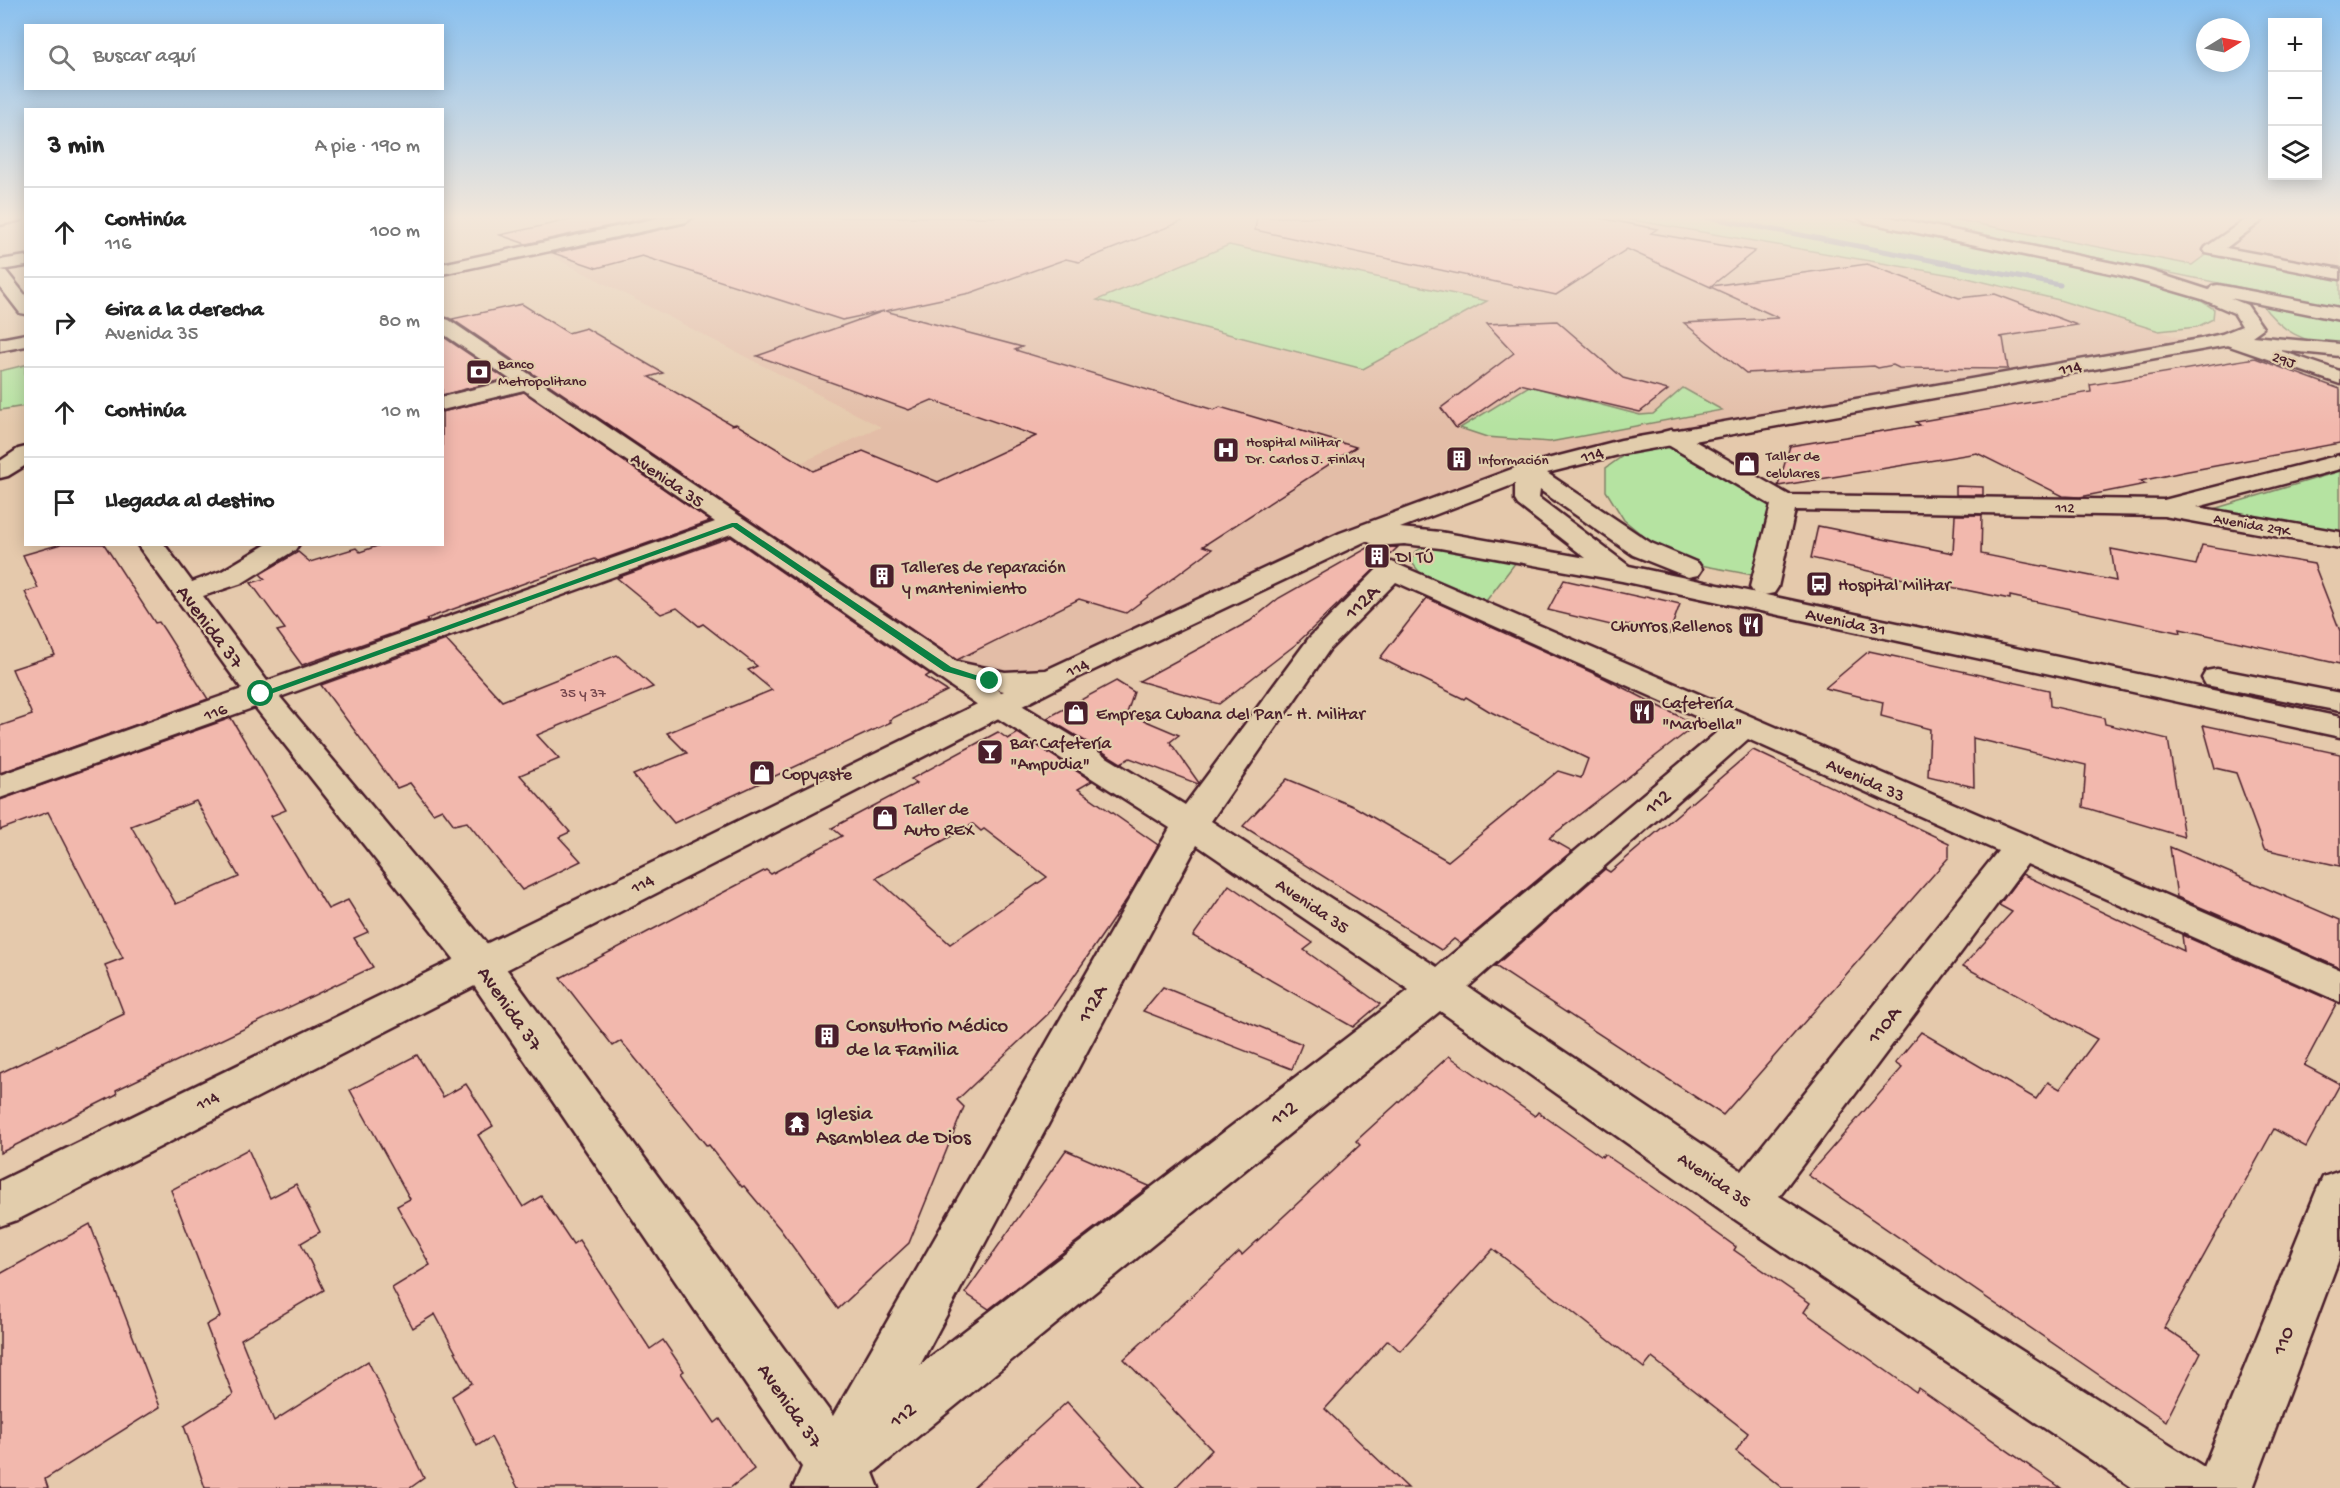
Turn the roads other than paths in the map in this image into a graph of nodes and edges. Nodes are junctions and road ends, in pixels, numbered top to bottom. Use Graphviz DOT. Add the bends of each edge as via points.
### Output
graph roads {
  1 [pos="9,286"];
  2 [pos="2179,286"];
  3 [pos="2203,286"];
  4 [pos="2236,286"];
  5 [pos="24,306"];
  6 [pos="2340,308"];
  7 [pos="2340,314"];
  8 [pos="444,325"];
  9 [pos="2253,328"];
  10 [pos="24,329"];
  11 [pos="0,334"];
  12 [pos="2228,339"];
  13 [pos="24,340"];
  14 [pos="0,345"];
  15 [pos="2331,349"];
  16 [pos="2340,378"];
  17 [pos="526,383"];
  18 [pos="444,404"];
  19 [pos="1671,437"];
  20 [pos="1621,447"];
  21 [pos="24,455"];
  22 [pos="2340,462"];
  23 [pos="0,471"];
  24 [pos="1527,471"];
  25 [pos="1487,487"];
  26 [pos="1527,500"];
  27 [pos="1784,502"];
  28 [pos="2164,508"];
  29 [pos="1419,515"];
  30 [pos="734,524"];
  31 [pos="1609,525"];
  32 [pos="1349,539"];
  33 [pos="2340,540"];
  34 [pos="151,546"];
  35 [pos="283,546"];
  36 [pos="1591,549"];
  37 [pos="1688,569"];
  38 [pos="1392,570"];
  39 [pos="1622,573"];
  40 [pos="1764,587"];
  41 [pos="186,593"];
  42 [pos="948,669"];
  43 [pos="1068,671"];
  44 [pos="261,694"];
  45 [pos="2340,702"];
  46 [pos="999,705"];
  47 [pos="1745,724"];
  48 [pos="2340,727"];
  49 [pos="0,787"];
  50 [pos="1190,824"];
  51 [pos="2020,848"];
  52 [pos="480,963"];
  53 [pos="2340,987"];
  54 [pos="1439,989"];
  55 [pos="2340,1192"];
  56 [pos="1747,1201"];
  57 [pos="0,1204"];
  58 [pos="830,1483"];
  59 [pos="2184,1488"];
  60 [pos="2224,1488"];
  1 -- 5 [label="street"];
  2 -- 9 [label="street" via="2241,309"];
  3 -- 7 [label="street"];
  4 -- 6 [label="street"];
  8 -- 17 [label="street, Avenida 35"];
  9 -- 12 [label="street"];
  9 -- 15 [label="street" via="2287,341"];
  10 -- 11 [label="street"];
  12 -- 15 [label="street"];
  12 -- 16 [label="street, 29J"];
  12 -- 19 [label="street, 114"];
  13 -- 14 [label="street"];
  17 -- 18 [label="street"];
  17 -- 30 [label="street, Avenida 35"];
  19 -- 20 [label="street, 114"];
  19 -- 27 [label="street"];
  20 -- 24 [label="street, 114"];
  20 -- 31 [label="street" via="1587,466 1591,494"];
  21 -- 23 [label="street"];
  22 -- 28 [label="street, 112"];
  24 -- 25 [label="street, 114"];
  24 -- 26 [label="street"];
  24 -- 31 [label="street"];
  25 -- 26 [label="street"];
  25 -- 29 [label="street, 114"];
  26 -- 36 [label="street"];
  27 -- 28 [label="street, 112"];
  27 -- 40 [label="street"];
  28 -- 33 [label="street, Avenida 29K"];
  29 -- 32 [label="street, 114"];
  29 -- 36 [label="street, Avenida 31"];
  30 -- 42 [label="street, Avenida 35"];
  30 -- 44 [label="street, 116"];
  31 -- 37 [label="street" via="1642,549"];
  32 -- 39 [label="street, Avenida 31" via="1404,536 1440,540"];
  32 -- 43 [label="street, 114"];
  34 -- 41 [label="street, Avenida 37"];
  35 -- 41 [label="street" via="232,577"];
  36 -- 37 [label="street, Avenida 31"];
  36 -- 39 [label="street"];
  37 -- 40 [label="street, Avenida 31"];
  38 -- 47 [label="street, Avenida 33"];
  38 -- 50 [label="street, 112A" via="1319,644"];
  39 -- 48 [label="street, Avenida 31"];
  40 -- 45 [label="street, Avenida 31"];
  41 -- 44 [label="street, Avenida 37"];
  42 -- 43 [label="street, 114" via="990,681 1026,682"];
  42 -- 46 [label="street, Avenida 35"];
  43 -- 46 [label="street, 114"];
  44 -- 49 [label="street, 116"];
  44 -- 52 [label="street, Avenida 37"];
  46 -- 50 [label="street, Avenida 35"];
  46 -- 52 [label="street, 114"];
  47 -- 51 [label="street, Avenida 33"];
  47 -- 54 [label="street, 112"];
  50 -- 54 [label="street, Avenida 35"];
  50 -- 58 [label="street, 112A"];
  51 -- 53 [label="street, Avenida 33"];
  51 -- 56 [label="street, 110A"];
  52 -- 57 [label="street, 114"];
  52 -- 58 [label="street, Avenida 37"];
  54 -- 56 [label="street, Avenida 35"];
  54 -- 58 [label="street, 112" via="1098,1257"];
  55 -- 60 [label="street, 110"];
  56 -- 59 [label="street, Avenida 35"];
}
